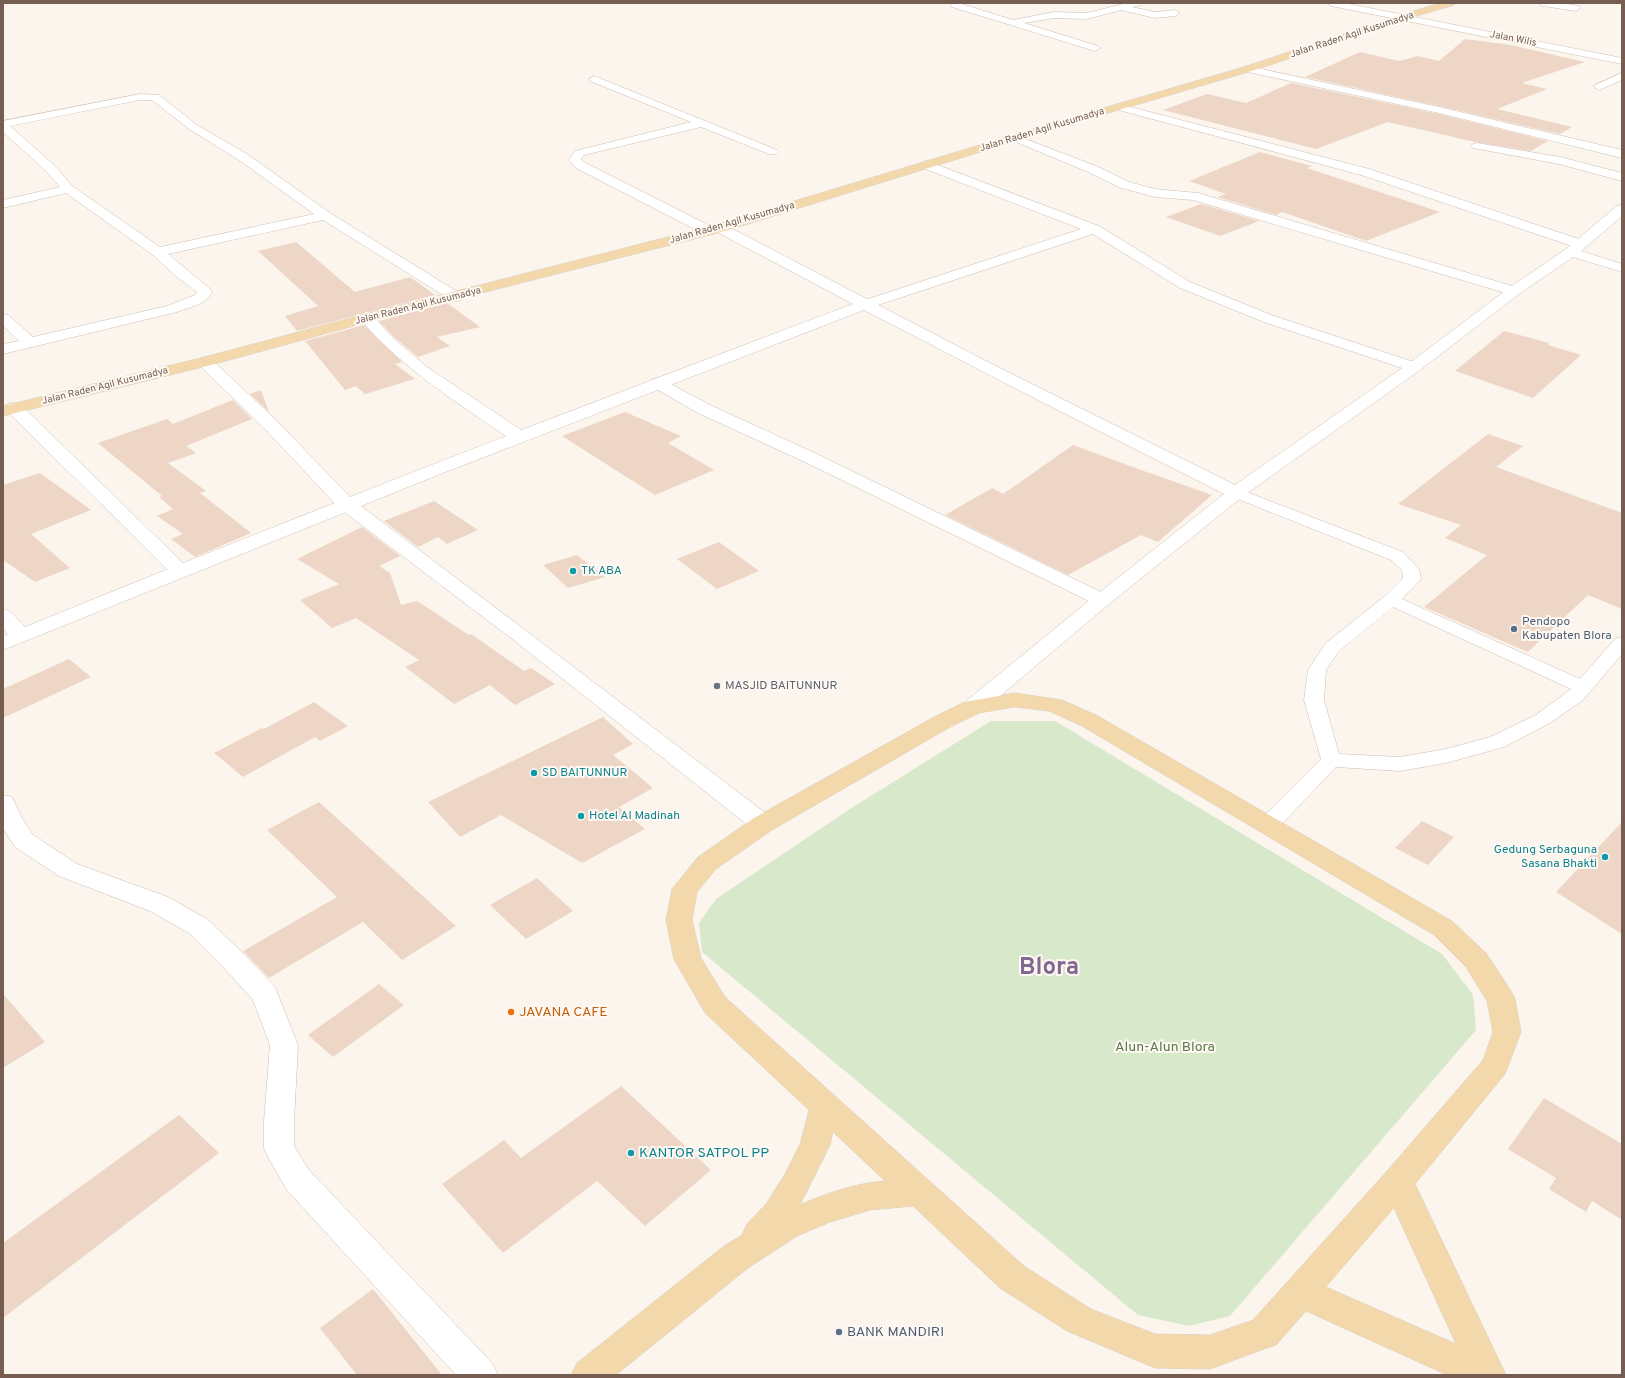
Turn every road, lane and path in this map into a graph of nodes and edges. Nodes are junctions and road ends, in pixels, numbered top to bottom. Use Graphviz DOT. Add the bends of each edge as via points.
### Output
graph roads {
  1 [pos="958,3"];
  2 [pos="1138,3"];
  3 [pos="1331,3"];
  4 [pos="1451,3"];
  5 [pos="1543,3"];
  6 [pos="1123,8"];
  7 [pos="1576,8"];
  8 [pos="1175,13"];
  9 [pos="1403,17"];
  10 [pos="1013,23"];
  11 [pos="1095,48"];
  12 [pos="1622,61"];
  13 [pos="1247,69"];
  14 [pos="1622,76"];
  15 [pos="594,79"];
  16 [pos="1599,87"];
  17 [pos="1119,107"];
  18 [pos="702,123"];
  19 [pos="3,125"];
  20 [pos="635,127"];
  21 [pos="655,134"];
  22 [pos="1015,138"];
  23 [pos="573,143"];
  24 [pos="1477,146"];
  25 [pos="591,150"];
  26 [pos="773,152"];
  27 [pos="1622,154"];
  28 [pos="927,165"];
  29 [pos="1622,177"];
  30 [pos="68,189"];
  31 [pos="3,204"];
  32 [pos="1622,209"];
  33 [pos="325,216"];
  34 [pos="1094,229"];
  35 [pos="714,230"];
  36 [pos="1575,248"];
  37 [pos="158,252"];
  38 [pos="1622,268"];
  39 [pos="1514,291"];
  40 [pos="456,297"];
  41 [pos="864,305"];
  42 [pos="3,318"];
  43 [pos="367,318"];
  44 [pos="29,342"];
  45 [pos="3,349"];
  46 [pos="205,362"];
  47 [pos="1414,367"];
  48 [pos="657,383"];
  49 [pos="8,410"];
  50 [pos="518,436"];
  51 [pos="1236,493"];
  52 [pos="346,504"];
  53 [pos="179,570"];
  54 [pos="1102,600"];
  55 [pos="1391,600"];
  56 [pos="3,615"];
  57 [pos="12,640"];
  58 [pos="1622,642"];
  59 [pos="1582,687"];
  60 [pos="973,707"];
  61 [pos="1331,760"];
  62 [pos="3,803"];
  63 [pos="763,824"];
  64 [pos="1268,825"];
  65 [pos="825,1106"];
  66 [pos="1398,1181"];
  67 [pos="918,1192"];
  68 [pos="736,1257"];
  69 [pos="1301,1292"];
  70 [pos="480,1375"];
  71 [pos="589,1375"];
  72 [pos="1487,1375"];
  1 -- 10 [label="street" via="954,5"];
  2 -- 6 [label="street"];
  3 -- 9 [label="street, Jalan Wilis"];
  4 -- 9 [label="main road, Jalan Raden Agil Kusumadya"];
  5 -- 7 [label="street"];
  6 -- 8 [label="street" via="1155,15"];
  6 -- 10 [label="street" via="1087,16 1054,15"];
  9 -- 12 [label="street, Jalan Wilis"];
  9 -- 13 [label="main road, Jalan Raden Agil Kusumadya"];
  10 -- 11 [label="street"];
  13 -- 17 [label="main road, Jalan Raden Agil Kusumadya"];
  13 -- 27 [label="street" via="1439,110"];
  14 -- 16 [label="street"];
  15 -- 18 [label="street"];
  17 -- 22 [label="main road, Jalan Raden Agil Kusumadya"];
  17 -- 36 [label="street" via="1365,172"];
  18 -- 21 [label="street"];
  18 -- 26 [label="street"];
  19 -- 30 [label="street"];
  19 -- 33 [label="street" via="140,97 155,97 193,127 243,157"];
  20 -- 21 [label="street"];
  21 -- 25 [label="street"];
  22 -- 28 [label="main road, Jalan Raden Agil Kusumadya"];
  22 -- 39 [label="street" via="1125,185 1155,193 1194,196"];
  23 -- 25 [label="street"];
  24 -- 29 [label="street" via="1560,161"];
  25 -- 35 [label="street" via="576,156 575,160 580,166"];
  28 -- 34 [label="street"];
  28 -- 35 [label="main road, Jalan Raden Agil Kusumadya"];
  30 -- 31 [label="street"];
  30 -- 37 [label="street"];
  32 -- 36 [label="street"];
  33 -- 37 [label="street"];
  33 -- 40 [label="street"];
  34 -- 41 [label="street"];
  34 -- 47 [label="street" via="1185,285 1269,319"];
  35 -- 40 [label="main road, Jalan Raden Agil Kusumadya"];
  35 -- 41 [label="street"];
  36 -- 38 [label="street"];
  36 -- 39 [label="street"];
  37 -- 44 [label="street" via="205,293 200,298 172,309"];
  39 -- 47 [label="street"];
  40 -- 43 [label="main road, Jalan Raden Agil Kusumadya"];
  41 -- 48 [label="street"];
  41 -- 51 [label="street"];
  42 -- 44 [label="street"];
  43 -- 46 [label="main road, Jalan Raden Agil Kusumadya"];
  43 -- 50 [label="street" via="391,345 410,361"];
  44 -- 45 [label="street"];
  46 -- 49 [label="main road, Jalan Raden Agil Kusumadya"];
  46 -- 52 [label="street" via="273,427"];
  47 -- 51 [label="street"];
  48 -- 50 [label="street"];
  48 -- 54 [label="street" via="704,409 813,459"];
  49 -- 53 [label="street"];
  50 -- 52 [label="street"];
  51 -- 54 [label="street"];
  51 -- 55 [label="lane" via="1397,556 1410,569 1412,579"];
  52 -- 53 [label="street"];
  52 -- 63 [label="street"];
  53 -- 57 [label="street"];
  54 -- 60 [label="street"];
  55 -- 59 [label="lane"];
  55 -- 61 [label="lane" via="1332,647 1317,670 1314,700"];
  56 -- 57 [label="street"];
  58 -- 59 [label="lane"];
  59 -- 61 [label="lane" via="1576,696 1543,719 1497,742 1446,756 1400,764"];
  60 -- 63 [label="main road"];
  60 -- 64 [label="main road" via="1015,700 1054,705 1090,721"];
  61 -- 64 [label="lane"];
  62 -- 70 [label="street" via="24,841 68,870 160,904 198,926 265,995 284,1046 279,1148 298,1180"];
  63 -- 65 [label="main road" via="707,863 685,889 679,920 688,959 715,1005"];
  64 -- 66 [label="main road" via="1443,928 1476,960 1500,999 1506,1032 1495,1066"];
  65 -- 67 [label="main road"];
  65 -- 68 [label="main road" via="815,1145 796,1184 777,1214"];
  66 -- 69 [label="main road"];
  66 -- 72 [label="main road"];
  67 -- 68 [label="main road" via="870,1196 825,1209 786,1226"];
  67 -- 69 [label="main road" via="1012,1277 1080,1320 1155,1351 1210,1352 1264,1333"];
  68 -- 71 [label="main road"];
  69 -- 72 [label="main road"];
}
